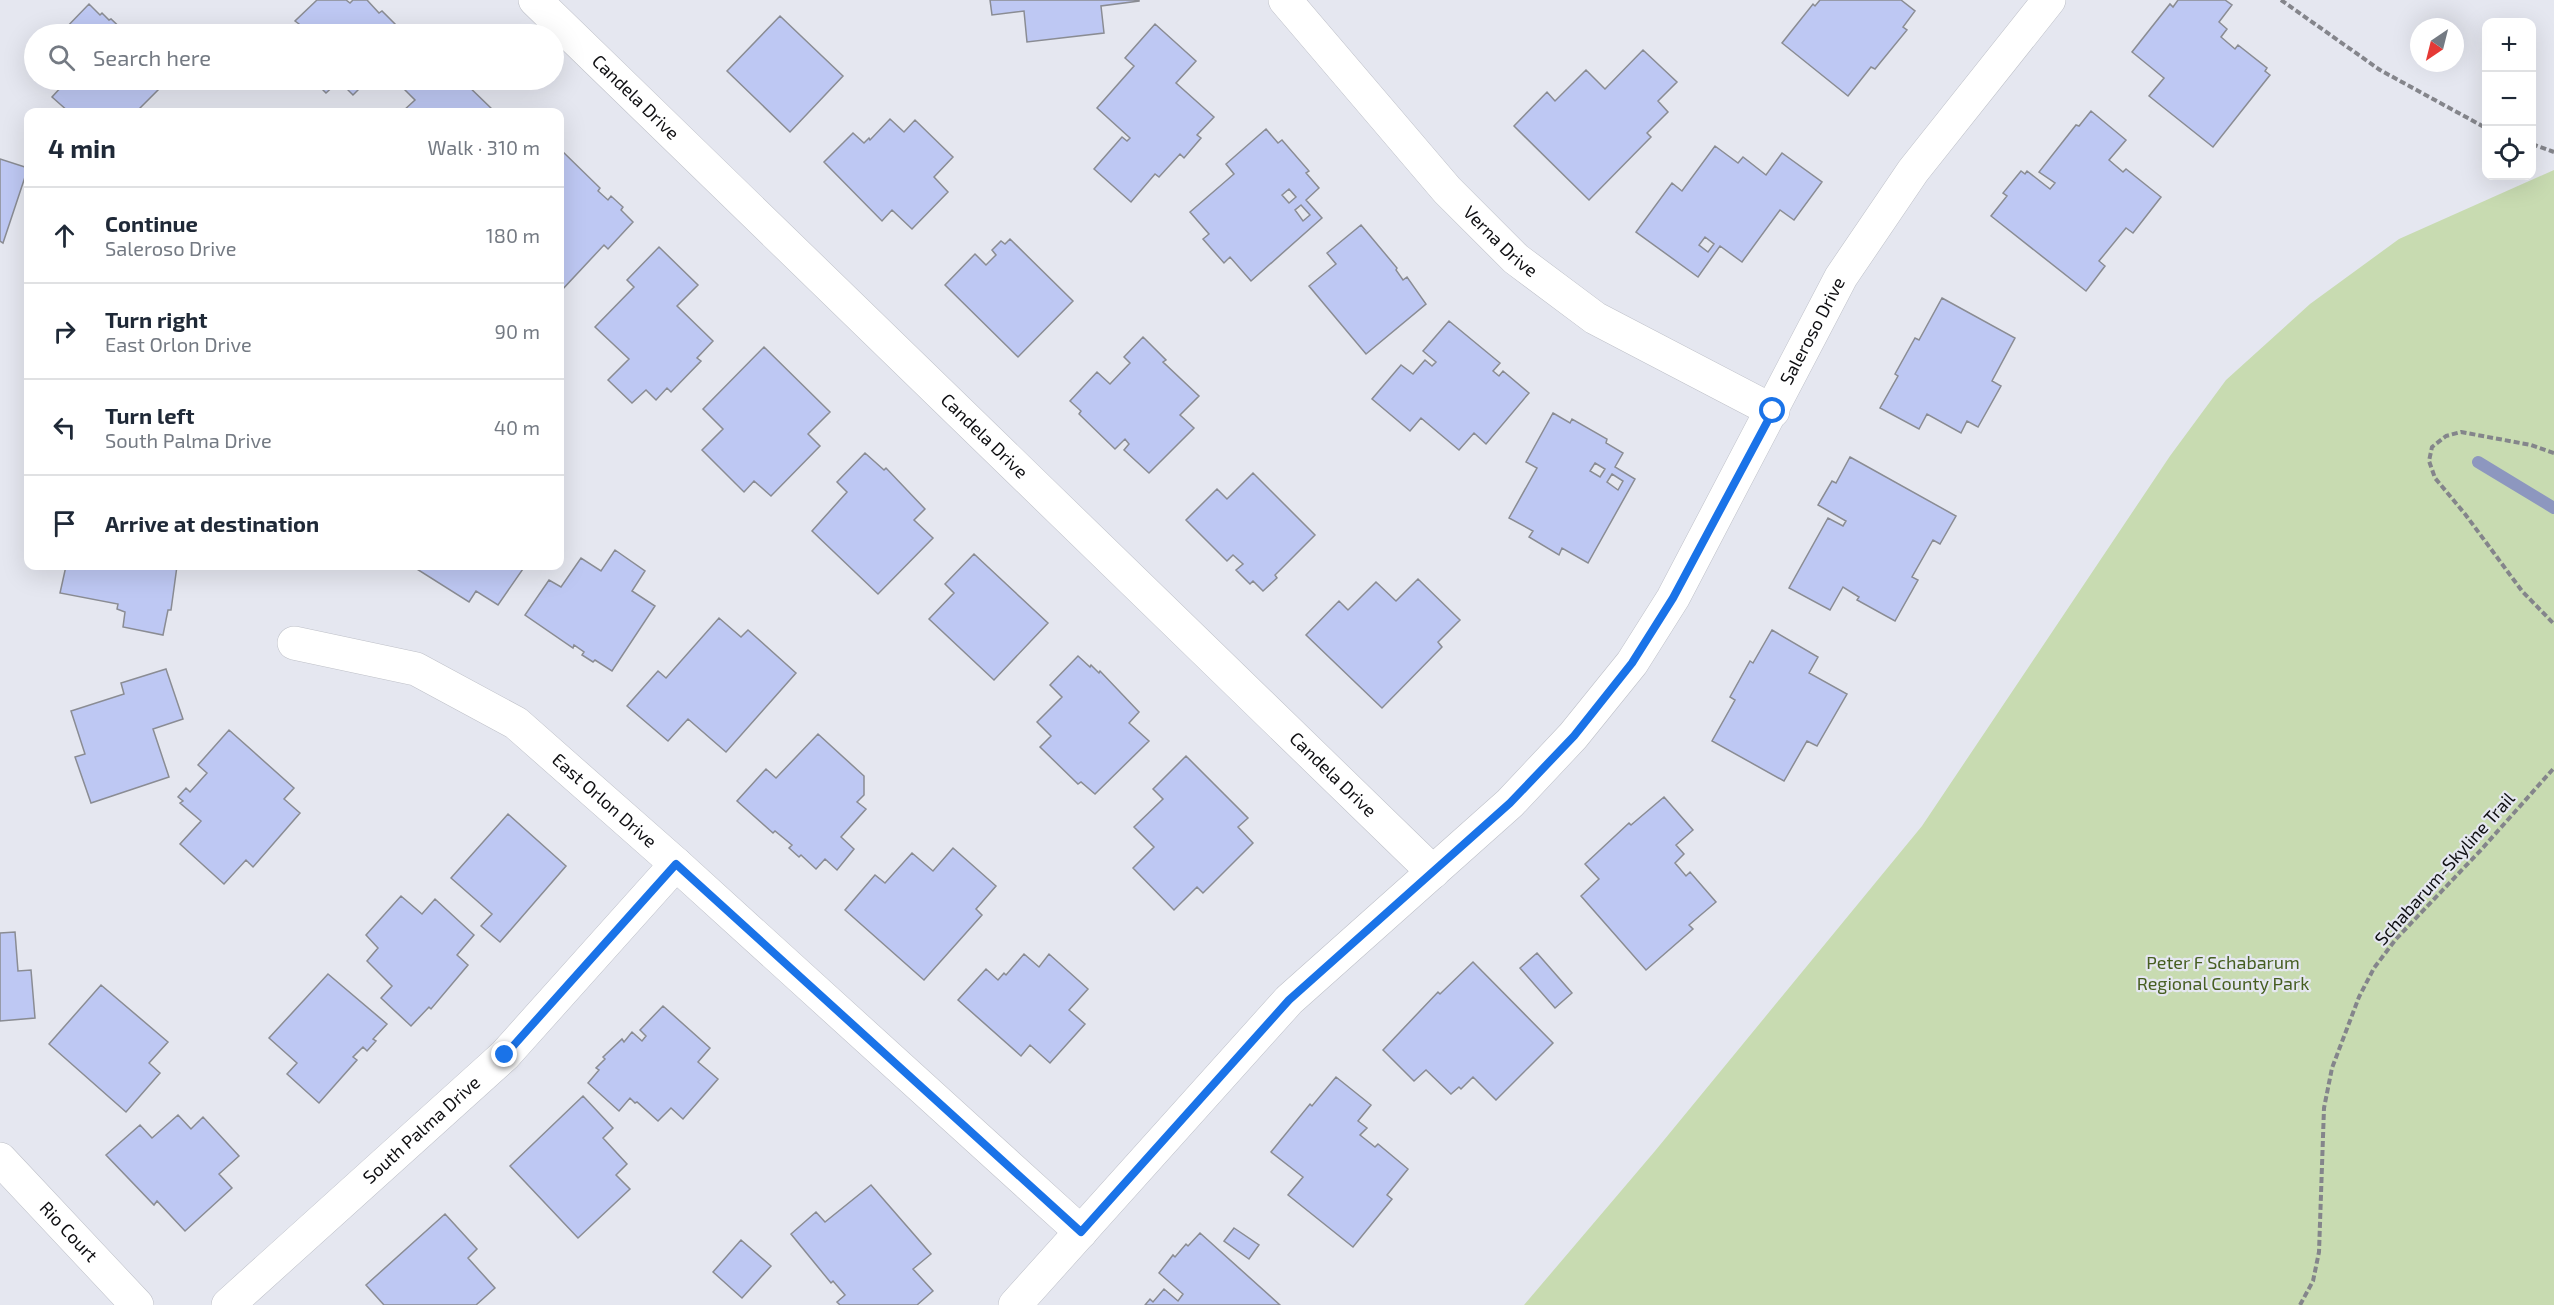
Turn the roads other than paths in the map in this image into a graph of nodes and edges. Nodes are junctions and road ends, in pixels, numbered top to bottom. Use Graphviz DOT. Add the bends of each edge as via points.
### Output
graph roads {
  1 [pos="535,0"];
  2 [pos="1285,0"];
  3 [pos="2049,0"];
  4 [pos="560,24"];
  5 [pos="564,28"];
  6 [pos="1773,411"];
  7 [pos="294,643"];
  8 [pos="676,864"];
  9 [pos="1433,872"];
  10 [pos="0,1159"];
  11 [pos="1081,1232"];
  12 [pos="137,1305"];
  13 [pos="228,1305"];
  14 [pos="1016,1305"];
  1 -- 4 [label="street, Candela Drive"];
  2 -- 6 [label="street, Verna Drive" via="1447,190 1516,260 1595,318"];
  3 -- 6 [label="street, Saleroso Drive" via="1913,171 1842,277"];
  5 -- 9 [label="street, Candela Drive"];
  6 -- 9 [label="street, Saleroso Drive" via="1673,598 1632,663 1574,736 1510,803"];
  7 -- 8 [label="street, East Orlon Drive" via="416,669 516,723"];
  8 -- 11 [label="street, East Orlon Drive"];
  8 -- 13 [label="street, South Palma Drive" via="505,1055"];
  9 -- 11 [label="street, Saleroso Drive" via="1289,1000"];
  10 -- 12 [label="street, Rio Court"];
  11 -- 14 [label="street, Saleroso Drive"];
}
